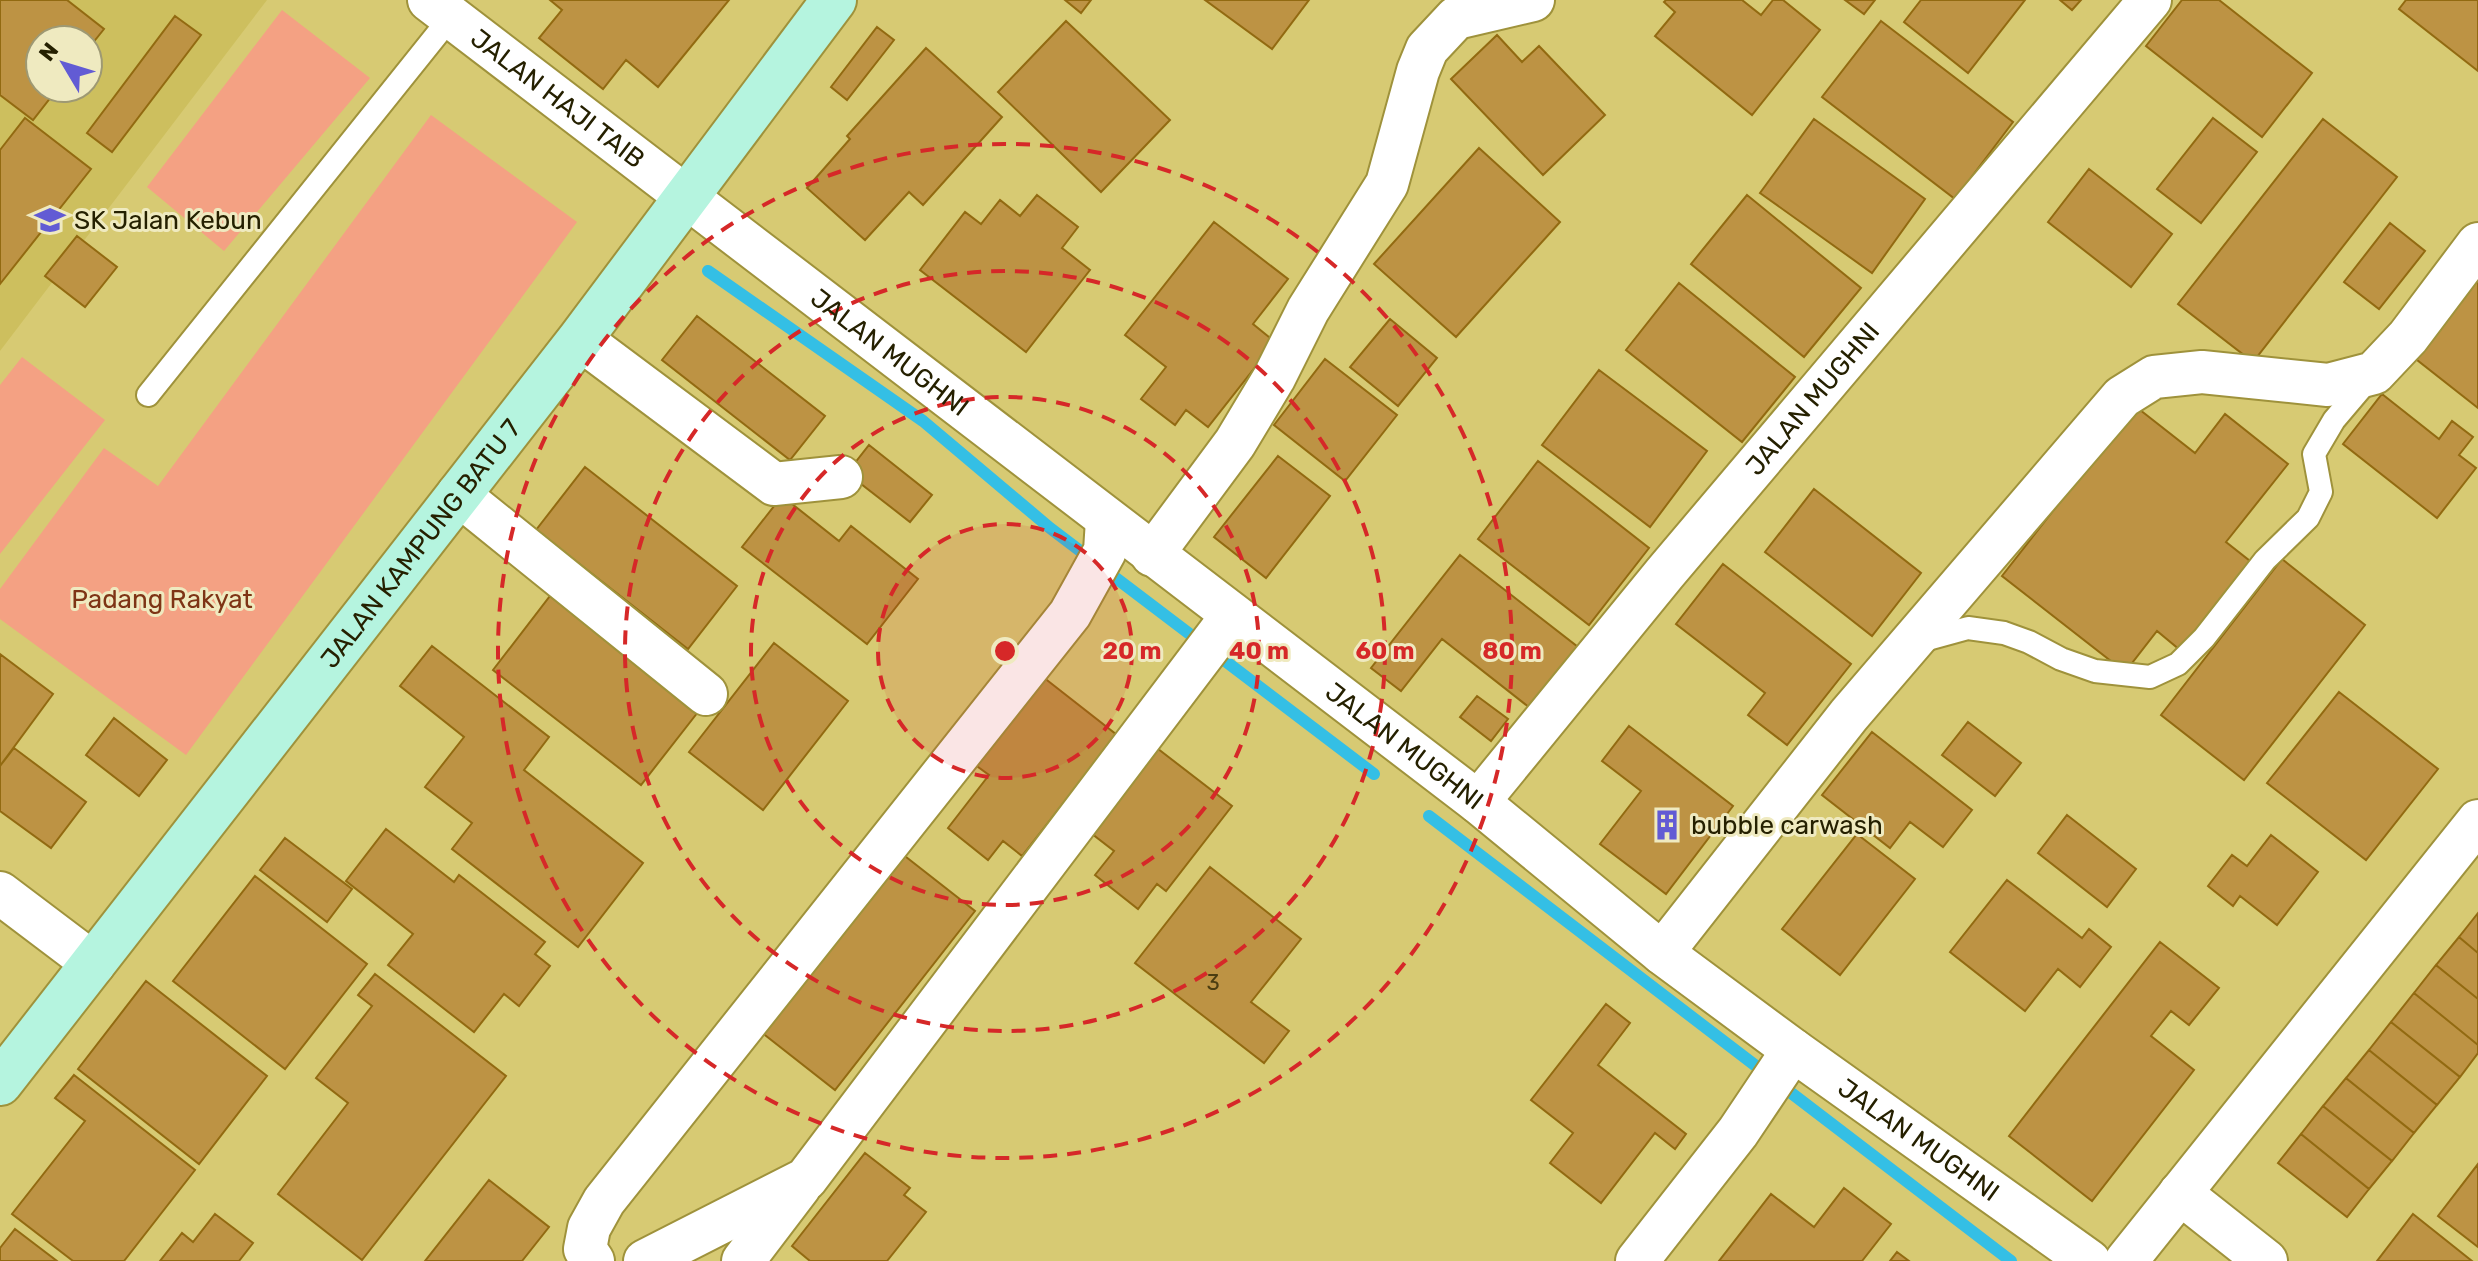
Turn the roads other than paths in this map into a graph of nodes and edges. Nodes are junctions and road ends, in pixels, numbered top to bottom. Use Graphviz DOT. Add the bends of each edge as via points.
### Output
graph roads {
  1 [pos="834,0"];
  2 [pos="1533,0"];
  3 [pos="2150,0"];
  4 [pos="440,8"];
  5 [pos="687,198"];
  6 [pos="2478,244"];
  7 [pos="580,339"];
  8 [pos="2374,373"];
  9 [pos="148,395"];
  10 [pos="841,477"];
  11 [pos="458,494"];
  12 [pos="1102,549"];
  13 [pos="1152,555"];
  14 [pos="1227,621"];
  15 [pos="1908,644"];
  16 [pos="706,694"];
  17 [pos="1478,802"];
  18 [pos="2478,821"];
  19 [pos="0,893"];
  20 [pos="1662,953"];
  21 [pos="94,964"];
  22 [pos="1793,1050"];
  23 [pos="0,1083"];
  24 [pos="806,1179"];
  25 [pos="2180,1193"];
  26 [pos="593,1261"];
  27 [pos="645,1261"];
  28 [pos="743,1261"];
  29 [pos="1637,1261"];
  30 [pos="2089,1261"];
  31 [pos="2126,1261"];
  32 [pos="2266,1261"];
  1 -- 5 [label="street, JALAN KAMPUNG BATU 7"];
  2 -- 13 [label="street" via="1456,18 1427,49 1387,184 1308,310 1235,443"];
  3 -- 17 [label="street, JALAN MUGHNI"];
  4 -- 5 [label="street, JALAN HAJI TAIB"];
  4 -- 9 [label="lane"];
  5 -- 7 [label="street, JALAN KAMPUNG BATU 7"];
  5 -- 12 [label="street, JALAN MUGHNI"];
  6 -- 8 [label="street"];
  7 -- 10 [label="street" via="774,484"];
  7 -- 11 [label="street, JALAN KAMPUNG BATU 7"];
  8 -- 15 [label="street" via="2328,385 2202,372 2154,377 2122,397"];
  8 -- 15 [label="lane" via="2334,420 2314,454 2321,492 2308,518 2265,560 2178,664 2150,677 2095,671 2004,633 1968,628"];
  11 -- 16 [label="street"];
  11 -- 21 [label="street, JALAN KAMPUNG BATU 7"];
  12 -- 13 [label="street, JALAN MUGHNI"];
  12 -- 26 [label="street" via="1070,614 604,1201 589,1228 585,1249"];
  13 -- 14 [label="street, JALAN MUGHNI"];
  14 -- 17 [label="street, JALAN MUGHNI"];
  14 -- 24 [label="street"];
  15 -- 20 [label="street"];
  17 -- 20 [label="street, JALAN MUGHNI"];
  18 -- 25 [label="street"];
  19 -- 21 [label="street"];
  20 -- 22 [label="street, JALAN MUGHNI"];
  21 -- 23 [label="street, JALAN KAMPUNG BATU 7"];
  22 -- 29 [label="street" via="1738,1132"];
  22 -- 30 [label="street, JALAN MUGHNI"];
  24 -- 27 [label="street"];
  24 -- 28 [label="street"];
  25 -- 31 [label="street"];
  25 -- 32 [label="street"];
}
